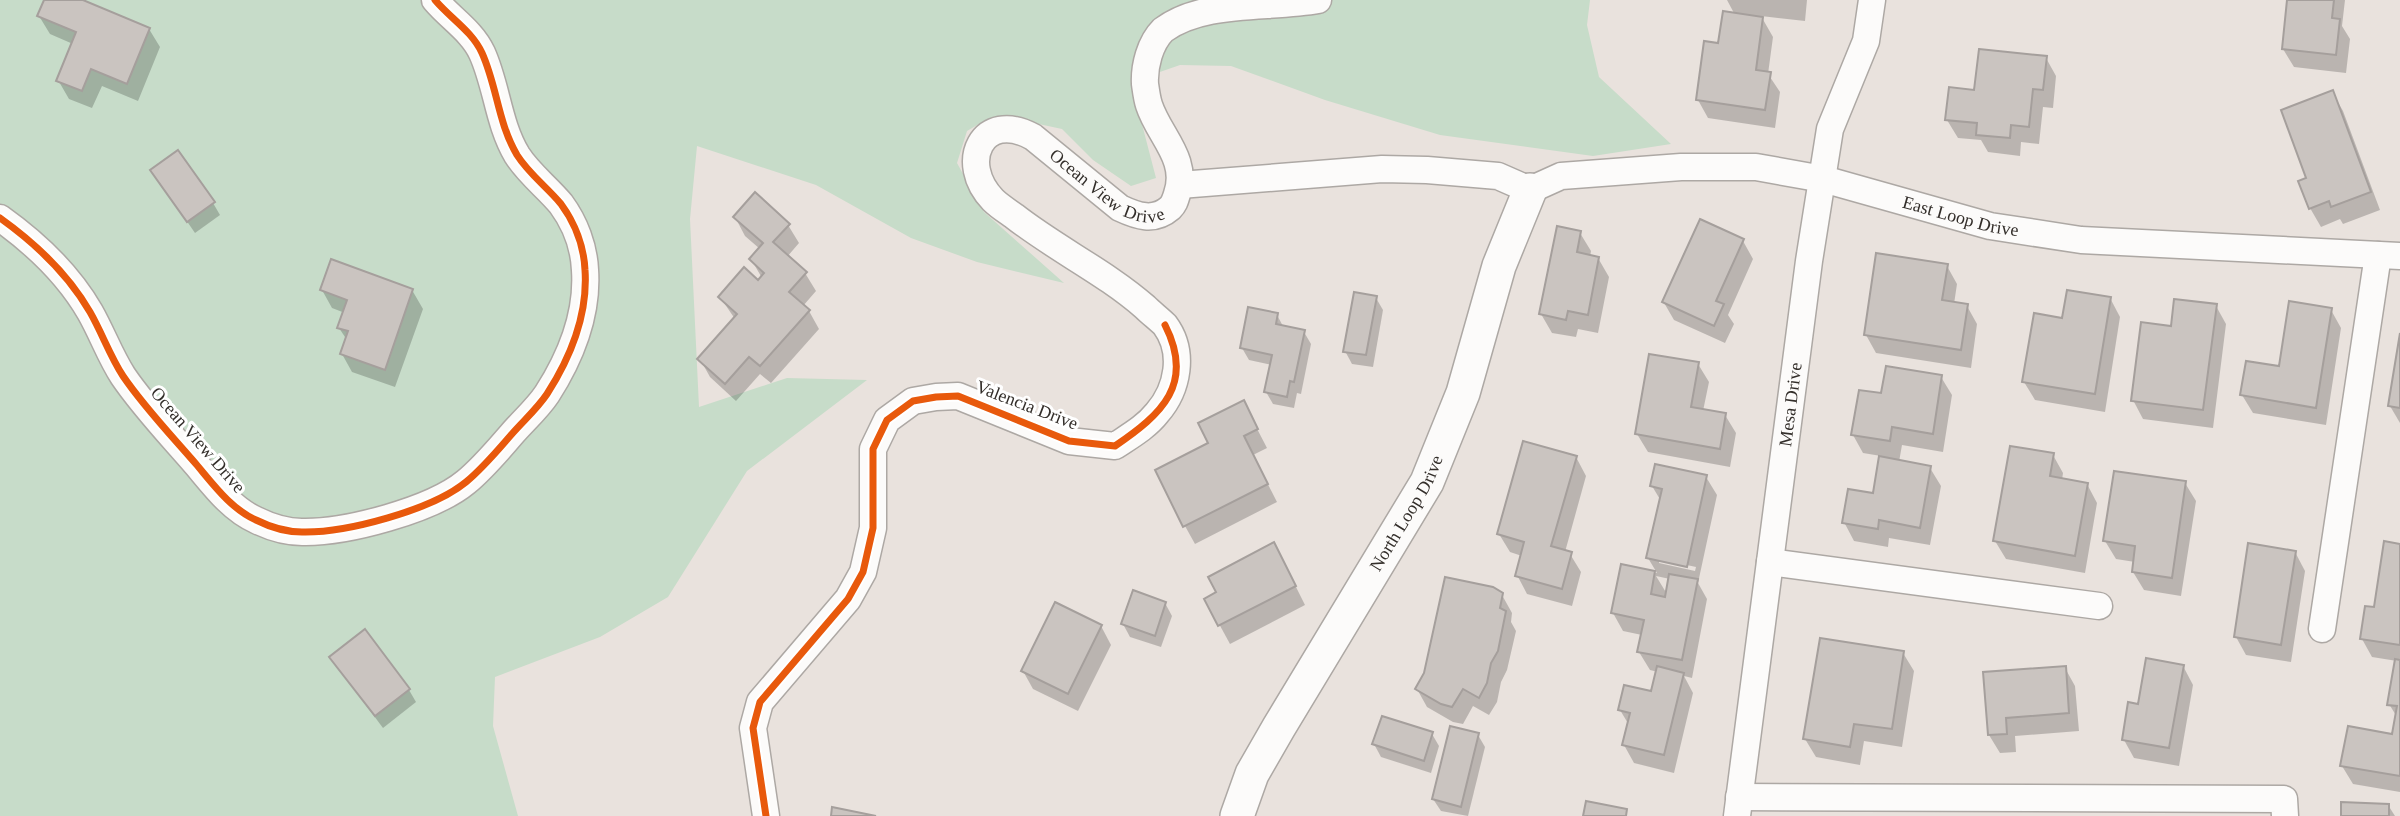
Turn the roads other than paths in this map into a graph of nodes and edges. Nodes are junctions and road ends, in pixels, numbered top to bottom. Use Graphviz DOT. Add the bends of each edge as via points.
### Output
graph roads {
  1 [pos="435,0"];
  2 [pos="1318,0"];
  3 [pos="1872,0"];
  4 [pos="1823,179"];
  5 [pos="1180,185"];
  6 [pos="1530,190"];
  7 [pos="0,218"];
  8 [pos="2389,256"];
  9 [pos="1164,325"];
  10 [pos="1770,562"];
  11 [pos="2099,606"];
  12 [pos="2322,629"];
  13 [pos="1738,807"];
  14 [pos="766,816"];
  15 [pos="1237,816"];
  16 [pos="2285,816"];
  1 -- 7 [label="street, Ocean View Drive" via="470,34 482,53 517,156 573,225 586,272 571,351 545,396 486,464 447,495 368,523 330,531 300,532 254,520 215,487 137,396 70,283 23,234"];
  2 -- 5 [label="street, Ocean View Drive" via="1219,4 1193,10 1163,30 1148,57 1145,83 1150,107 1178,162"];
  3 -- 4 [label="street, Mesa Drive" via="1866,41 1830,129"];
  4 -- 6 [label="street, East Loop Drive" via="1756,167 1681,167 1560,176"];
  4 -- 8 [label="street, East Loop Drive" via="1990,226 2081,240"];
  4 -- 10 [label="street, Mesa Drive"];
  5 -- 6 [label="street" via="1382,169 1498,176"];
  5 -- 9 [label="street, Ocean View Drive" via="1174,204 1164,213 1147,217 1120,208 1023,132 996,130 975,154 978,177 992,199 1037,235 1129,293"];
  6 -- 15 [label="street, North Loop Drive" via="1499,266 1463,393 1427,482 1252,774"];
  8 -- 12 [label="street"];
  9 -- 14 [label="street, Valencia Drive" via="1174,343 1178,368 1169,396 1143,427 1115,446 1069,441 958,396 913,401 887,420 873,449 873,528 863,572 848,599 760,702 753,728"];
  10 -- 11 [label="street"];
  10 -- 13 [label="street, Mesa Drive"];
  13 -- 16 [label="street" via="2284,799"];
}
